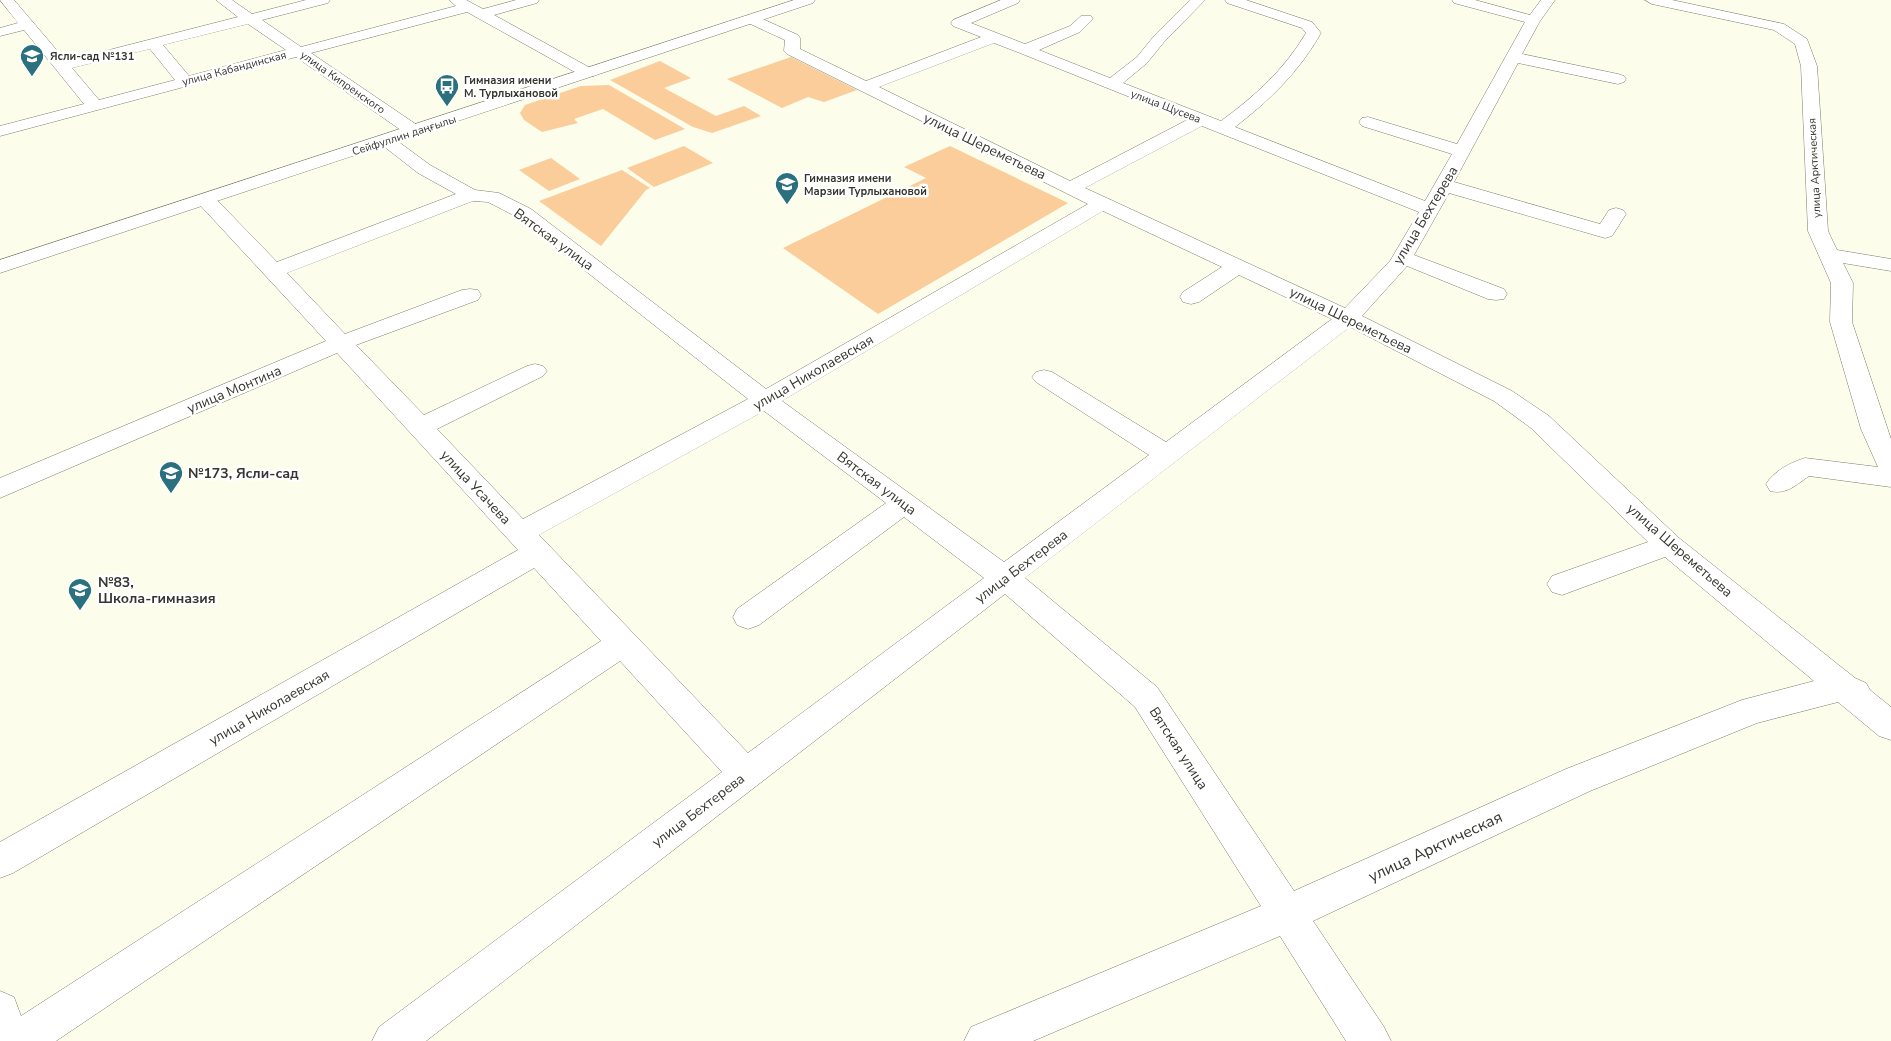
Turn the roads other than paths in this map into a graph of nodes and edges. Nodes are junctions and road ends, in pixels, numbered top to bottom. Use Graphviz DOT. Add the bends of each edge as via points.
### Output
graph roads {
  1 [pos="7,0"];
  2 [pos="223,0"];
  3 [pos="323,0"];
  4 [pos="532,0"];
  5 [pos="808,0"];
  6 [pos="1013,0"];
  7 [pos="1198,0"];
  8 [pos="1232,0"];
  9 [pos="1459,0"];
  10 [pos="1652,0"];
  11 [pos="469,7"];
  12 [pos="1540,10"];
  13 [pos="250,18"];
  14 [pos="1086,19"];
  15 [pos="751,20"];
  16 [pos="28,25"];
  17 [pos="0,32"];
  18 [pos="993,38"];
  19 [pos="152,43"];
  20 [pos="1025,50"];
  21 [pos="298,51"];
  22 [pos="1513,57"];
  23 [pos="63,66"];
  24 [pos="588,73"];
  25 [pos="1618,79"];
  26 [pos="185,81"];
  27 [pos="1112,84"];
  28 [pos="866,87"];
  29 [pos="94,105"];
  30 [pos="1201,119"];
  31 [pos="1368,122"];
  32 [pos="1223,128"];
  33 [pos="0,130"];
  34 [pos="414,132"];
  35 [pos="386,141"];
  36 [pos="1462,151"];
  37 [pos="1443,185"];
  38 [pos="1070,188"];
  39 [pos="470,195"];
  40 [pos="206,200"];
  41 [pos="1103,203"];
  42 [pos="1430,210"];
  43 [pos="1616,214"];
  44 [pos="1831,255"];
  45 [pos="1401,257"];
  46 [pos="1891,265"];
  47 [pos="1238,266"];
  48 [pos="0,268"];
  49 [pos="273,271"];
  50 [pos="1496,294"];
  51 [pos="470,295"];
  52 [pos="1191,296"];
  53 [pos="1348,318"];
  54 [pos="341,343"];
  55 [pos="535,372"];
  56 [pos="1044,378"];
  57 [pos="765,400"];
  58 [pos="420,427"];
  59 [pos="1168,455"];
  60 [pos="1891,468"];
  61 [pos="1891,478"];
  62 [pos="1778,484"];
  63 [pos="0,489"];
  64 [pos="904,504"];
  65 [pos="528,543"];
  66 [pos="1669,545"];
  67 [pos="1005,578"];
  68 [pos="1562,584"];
  69 [pos="748,617"];
  70 [pos="622,643"];
  71 [pos="1843,687"];
  72 [pos="1891,707"];
  73 [pos="1891,726"];
  74 [pos="746,774"];
  75 [pos="0,861"];
  76 [pos="1286,914"];
  77 [pos="0,1011"];
  78 [pos="6,1041"];
  79 [pos="20,1041"];
  80 [pos="393,1041"];
  81 [pos="985,1041"];
  82 [pos="1370,1041"];
  1 -- 16 [label="street"];
  2 -- 13 [label="street, улица Кипренского"];
  3 -- 13 [label="street"];
  4 -- 11 [label="street, улица Кабандинская"];
  5 -- 15 [label="street, Сейфуллин даңғылы"];
  6 -- 18 [label="street, улица Щусева" via="958,23"];
  7 -- 27 [label="street" via="1159,38 1142,60"];
  8 -- 32 [label="street" via="1307,24 1314,33 1303,54 1274,88"];
  9 -- 12 [label="street"];
  10 -- 44 [label="street, улица Арктическая" via="1779,27 1802,42 1809,66 1818,231"];
  11 -- 21 [label="street, улица Кабандинская"];
  11 -- 24 [label="street"];
  12 -- 22 [label="street, улица Бехтерева"];
  13 -- 19 [label="street"];
  13 -- 21 [label="street, улица Кипренского"];
  14 -- 20 [label="street" via="1075,29"];
  15 -- 24 [label="street, Сейфуллин даңғылы"];
  15 -- 28 [label="street, улица Шереметьева" via="793,38 792,52"];
  16 -- 17 [label="street"];
  16 -- 23 [label="street"];
  18 -- 20 [label="street, улица Щусева"];
  18 -- 28 [label="street"];
  19 -- 23 [label="street"];
  19 -- 26 [label="street"];
  20 -- 27 [label="street, улица Щусева"];
  21 -- 26 [label="street, улица Кабандинская"];
  21 -- 34 [label="street, улица Кипренского"];
  22 -- 25 [label="street"];
  22 -- 36 [label="street, улица Бехтерева"];
  23 -- 29 [label="street"];
  24 -- 34 [label="street, Сейфуллин даңғылы"];
  26 -- 29 [label="street, улица Кабандинская"];
  27 -- 30 [label="street, улица Щусева"];
  28 -- 38 [label="street, улица Шереметьева"];
  29 -- 33 [label="street, улица Кабандинская"];
  30 -- 32 [label="street, улица Щусева"];
  30 -- 38 [label="street"];
  31 -- 36 [label="street"];
  32 -- 42 [label="street, улица Щусева"];
  34 -- 35 [label="street, Сейфуллин даңғылы"];
  35 -- 39 [label="street, Вятская улица" via="424,169"];
  35 -- 40 [label="street, Сейфуллин даңғылы"];
  36 -- 37 [label="street, улица Бехтерева"];
  37 -- 42 [label="street, улица Бехтерева"];
  37 -- 43 [label="street" via="1605,232"];
  38 -- 41 [label="street, улица Шереметьева"];
  39 -- 49 [label="street"];
  39 -- 57 [label="street, Вятская улица" via="492,197 524,213"];
  40 -- 48 [label="street, Сейфуллин даңғылы"];
  40 -- 49 [label="street, улица Усачева"];
  41 -- 47 [label="street, улица Шереметьева"];
  41 -- 57 [label="street, улица Николаевская"];
  42 -- 45 [label="street, улица Бехтерева"];
  44 -- 46 [label="street"];
  44 -- 60 [label="street, улица Арктическая" via="1842,283 1840,322 1874,429"];
  45 -- 50 [label="street"];
  45 -- 53 [label="street, улица Бехтерева"];
  47 -- 52 [label="street"];
  47 -- 53 [label="street, улица Шереметьева"];
  49 -- 54 [label="street, улица Усачева"];
  51 -- 54 [label="street, улица Монтина"];
  53 -- 59 [label="street, улица Бехтерева"];
  53 -- 66 [label="street, улица Шереметьева" via="1503,396 1532,417"];
  54 -- 58 [label="street, улица Усачева"];
  54 -- 63 [label="street, улица Монтина"];
  55 -- 58 [label="street"];
  56 -- 59 [label="street"];
  57 -- 64 [label="street, Вятская улица"];
  57 -- 65 [label="street, улица Николаевская"];
  58 -- 65 [label="street, улица Усачева"];
  59 -- 67 [label="street, улица Бехтерева"];
  61 -- 62 [label="street" via="1805,467"];
  64 -- 67 [label="street, Вятская улица"];
  64 -- 69 [label="street"];
  65 -- 70 [label="street, улица Усачева"];
  65 -- 75 [label="street, улица Николаевская"];
  66 -- 68 [label="street"];
  66 -- 71 [label="street, улица Шереметьева"];
  67 -- 74 [label="street, улица Бехтерева"];
  67 -- 76 [label="street, Вятская улица" via="1146,696"];
  70 -- 74 [label="street, улица Усачева"];
  70 -- 79 [label="street"];
  71 -- 72 [label="street"];
  71 -- 73 [label="street, улица Шереметьева"];
  71 -- 76 [label="street, улица Арктическая" via="1753,710 1578,780"];
  74 -- 80 [label="street, улица Бехтерева"];
  76 -- 81 [label="street, улица Арктическая"];
  76 -- 82 [label="street, Вятская улица"];
  77 -- 78 [label="street"];
}
